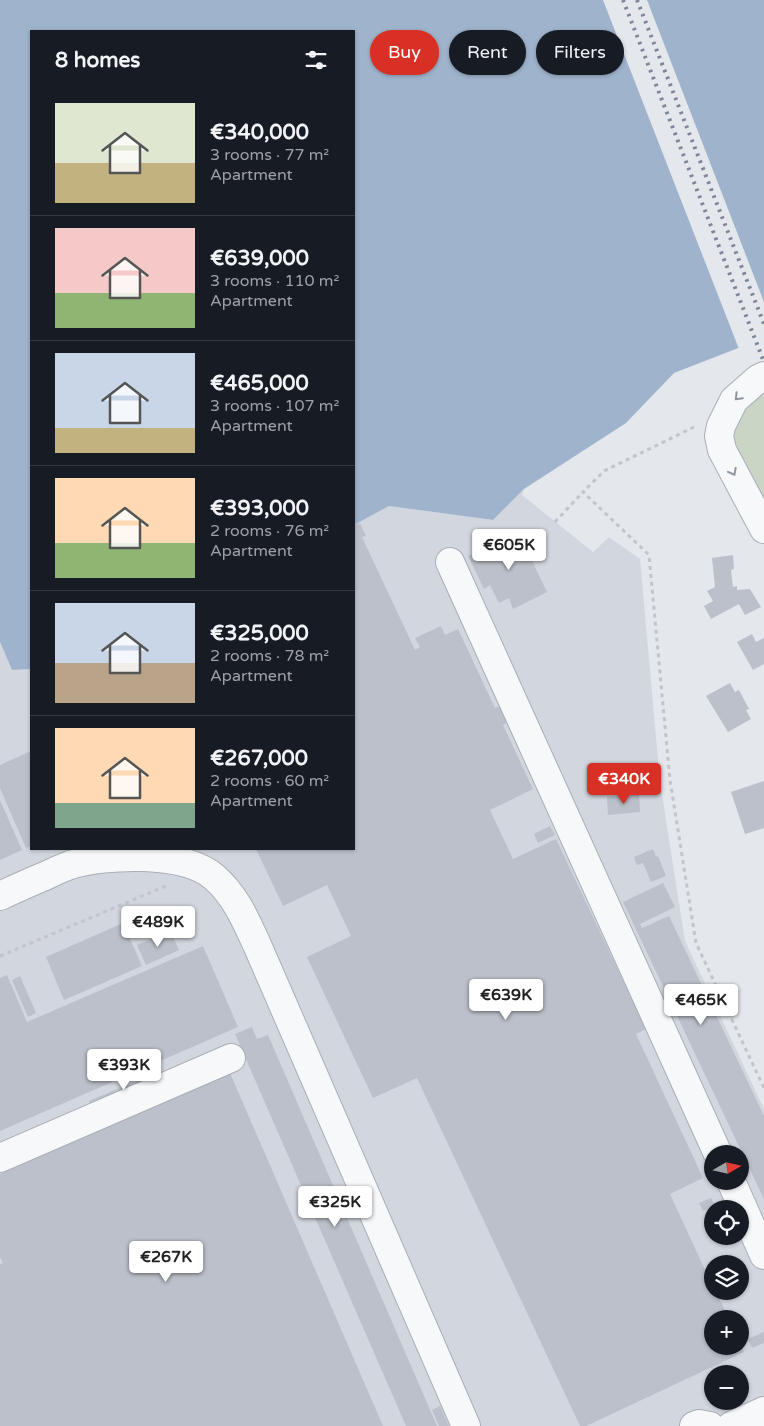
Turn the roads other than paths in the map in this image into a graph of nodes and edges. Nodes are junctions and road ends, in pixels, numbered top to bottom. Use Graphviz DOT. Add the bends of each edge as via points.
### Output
graph roads {
  1 [pos="764,376"];
  2 [pos="764,529"];
  3 [pos="450,562"];
  4 [pos="0,896"];
  5 [pos="231,1058"];
  6 [pos="714,1145"];
  7 [pos="0,1158"];
  8 [pos="735,1190"];
  9 [pos="764,1255"];
  10 [pos="764,1411"];
  11 [pos="466,1426"];
  12 [pos="694,1426"];
  13 [pos="710,1426"];
  14 [pos="731,1426"];
  1 -- 2 [label="street, one-way" via="709,426 719,436 722,450"];
  3 -- 6 [label="street"];
  4 -- 11 [label="street" via="69,866 91,860 136,857 178,860 198,868 212,876 233,898 258,947"];
  5 -- 7 [label="street"];
  8 -- 9 [label="street"];
  10 -- 14 [label="street"];
  12 -- 13 [label="street"];
}
